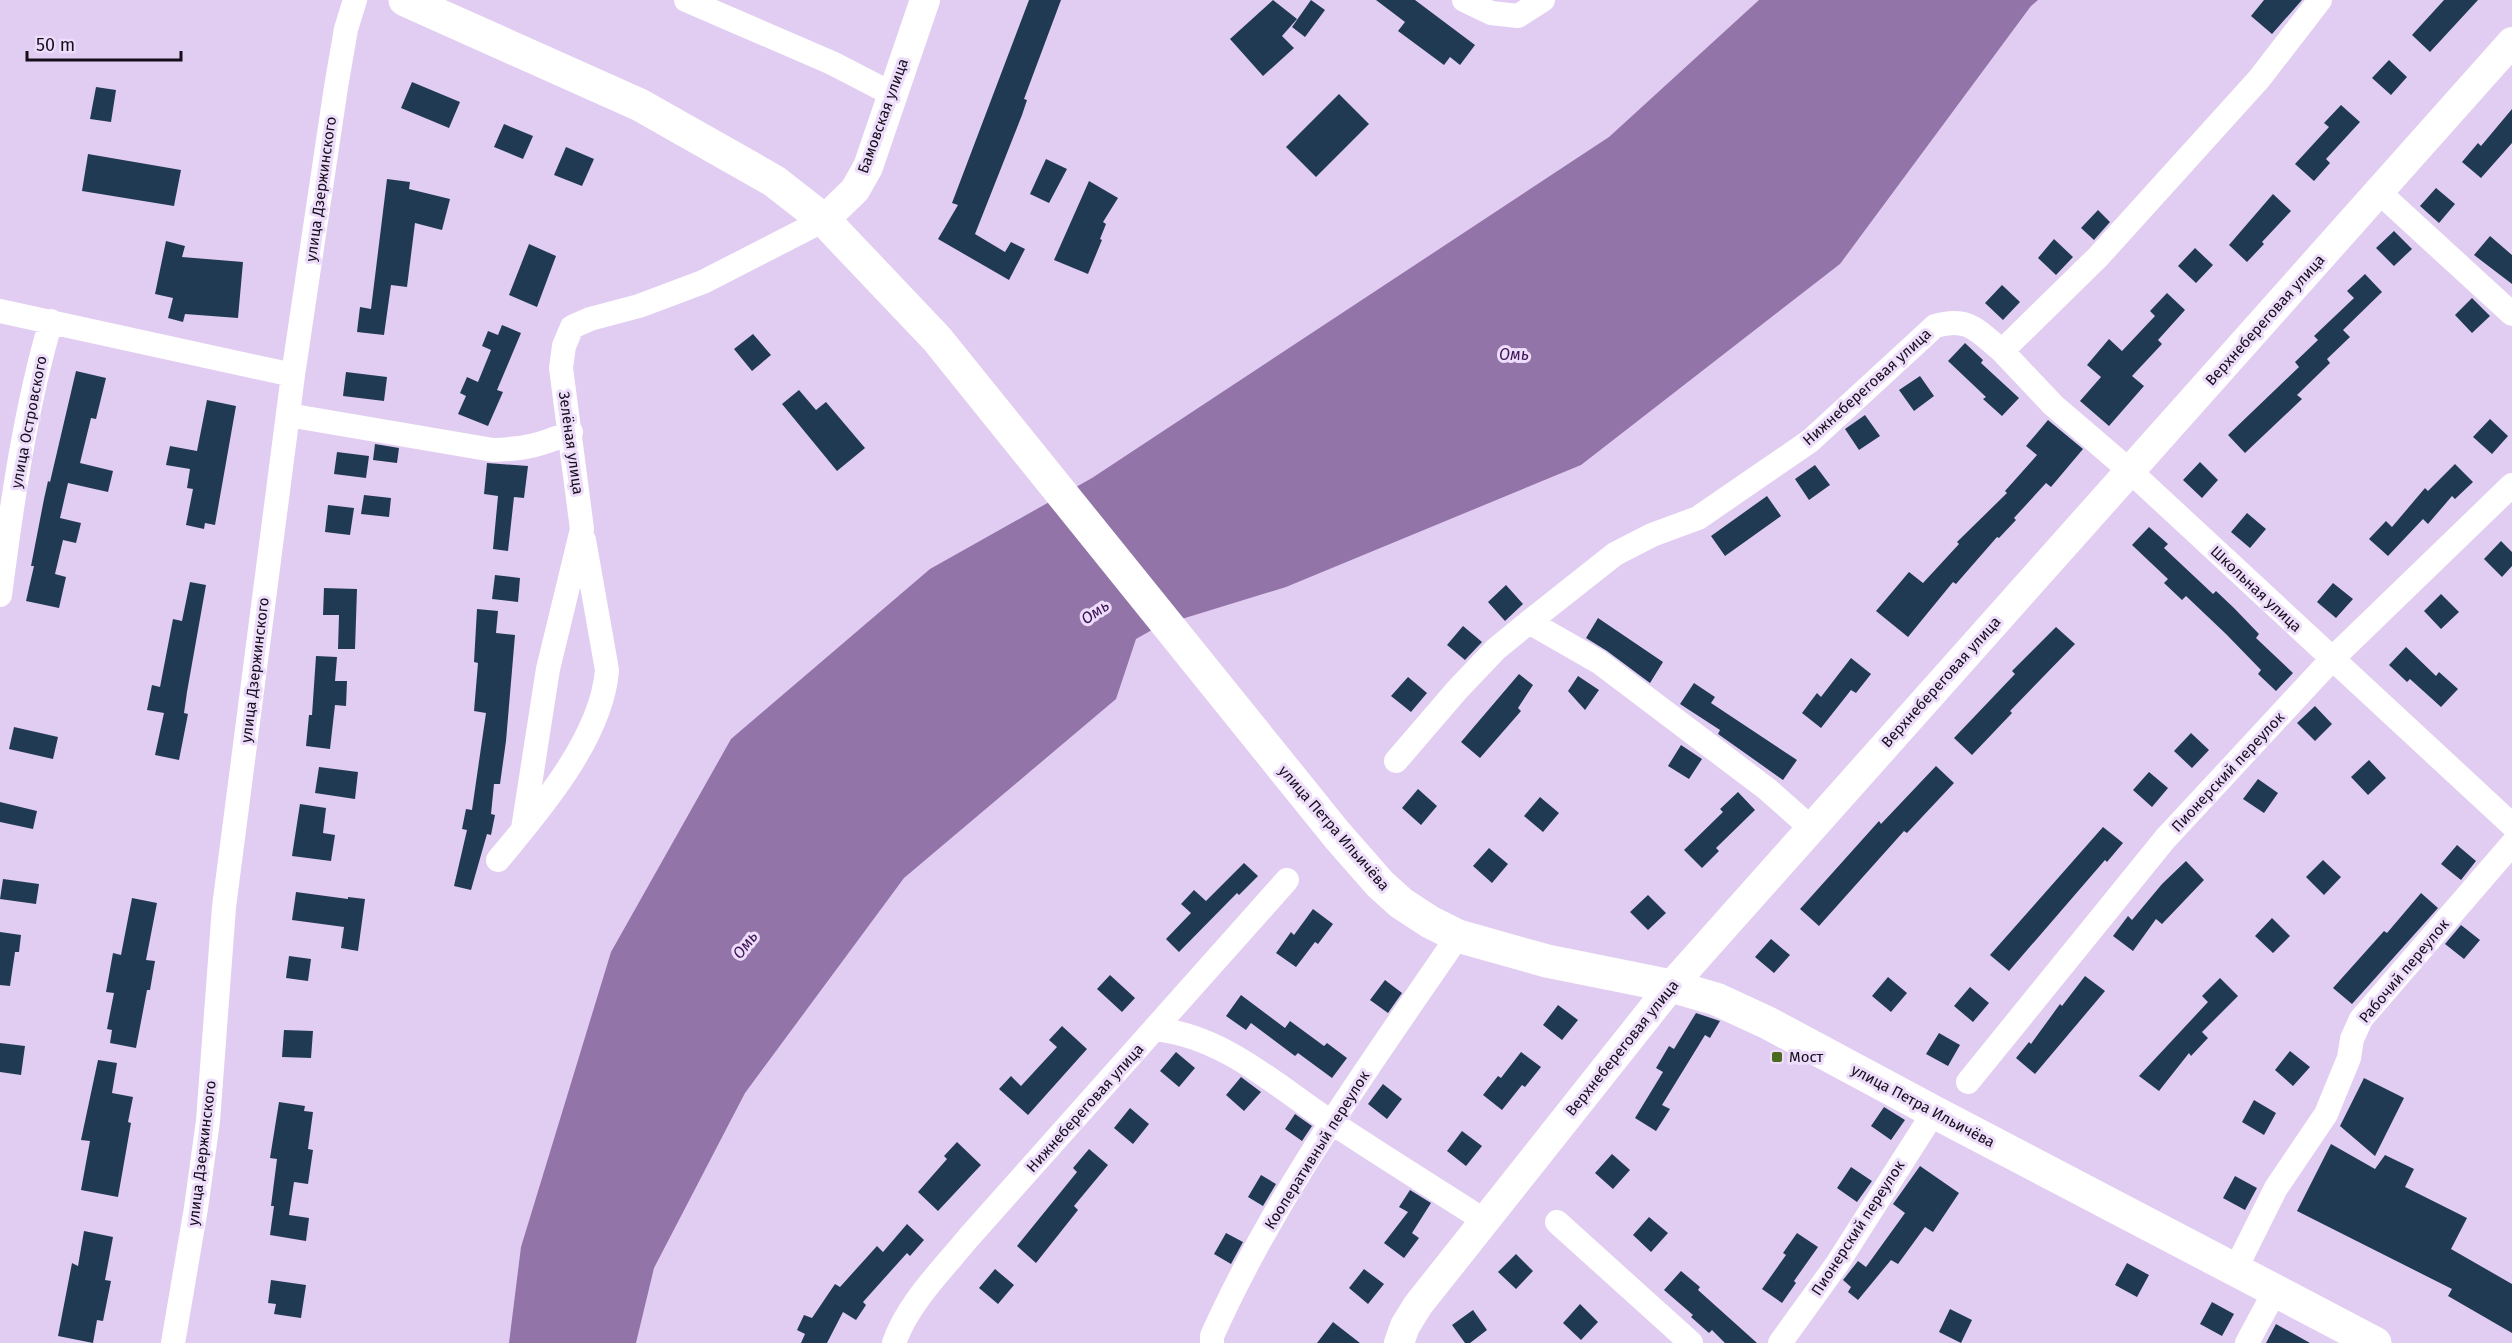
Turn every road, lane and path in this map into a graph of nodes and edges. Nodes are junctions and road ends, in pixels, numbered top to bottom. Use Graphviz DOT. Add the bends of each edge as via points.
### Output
graph roads {
  1 [pos="355,0"];
  2 [pos="405,0"];
  3 [pos="686,0"];
  4 [pos="925,0"];
  5 [pos="1464,0"];
  6 [pos="1543,0"];
  7 [pos="2320,0"];
  8 [pos="2512,42"];
  9 [pos="892,94"];
  10 [pos="2379,193"];
  11 [pos="824,220"];
  12 [pos="0,311"];
  13 [pos="2512,314"];
  14 [pos="51,321"];
  15 [pos="2002,351"];
  16 [pos="293,375"];
  17 [pos="288,415"];
  18 [pos="571,432"];
  19 [pos="2130,471"];
  20 [pos="2512,485"];
  21 [pos="582,529"];
  22 [pos="0,595"];
  23 [pos="1529,622"];
  24 [pos="2332,659"];
  25 [pos="1396,761"];
  26 [pos="2512,825"];
  27 [pos="1811,828"];
  28 [pos="523,829"];
  29 [pos="2512,844"];
  30 [pos="498,860"];
  31 [pos="1287,880"];
  32 [pos="1458,936"];
  33 [pos="1671,986"];
  34 [pos="1156,1029"];
  35 [pos="1968,1082"];
  36 [pos="1934,1112"];
  37 [pos="1331,1122"];
  38 [pos="1485,1221"];
  39 [pos="1557,1222"];
  40 [pos="2235,1270"];
  41 [pos="2275,1291"];
  42 [pos="173,1343"];
  43 [pos="894,1343"];
  44 [pos="1212,1343"];
  45 [pos="1399,1343"];
  46 [pos="1691,1343"];
  47 [pos="1780,1343"];
  48 [pos="2247,1343"];
  49 [pos="2375,1343"];
  1 -- 16 [label="street, улица Дзержинского" via="336,87"];
  2 -- 11 [label="main road, улица Петра Ильичёва" via="640,105 774,181"];
  3 -- 9 [label="street" via="832,63"];
  4 -- 9 [label="street, Бамовская улица"];
  5 -- 6 [label="street" via="1491,13 1518,16"];
  7 -- 15 [label="street" via="2259,79 2098,257"];
  8 -- 10 [label="street, Верхнебереговая улица"];
  9 -- 11 [label="street, Бамовская улица" via="864,175 855,190"];
  10 -- 13 [label="street"];
  10 -- 19 [label="street, Верхнебереговая улица"];
  11 -- 18 [label="street, Зелёная улица" via="703,282 572,327 561,368"];
  11 -- 32 [label="main road, улица Петра Ильичёва" via="937,339 1380,884 1401,903"];
  12 -- 14 [label="street"];
  14 -- 16 [label="street"];
  14 -- 22 [label="street, улица Островского" via="35,375"];
  15 -- 19 [label="street, Школьная улица" via="2053,405"];
  15 -- 23 [label="street, Нижнебереговая улица" via="1970,325 1951,321 1935,326 1810,441 1698,518 1615,554"];
  16 -- 17 [label="street, улица Дзержинского"];
  17 -- 18 [label="street" via="493,450 522,449"];
  17 -- 42 [label="street, улица Дзержинского" via="224,907 208,1121"];
  18 -- 21 [label="street, Зелёная улица"];
  19 -- 24 [label="street, Школьная улица"];
  19 -- 27 [label="street, Верхнебереговая улица"];
  20 -- 24 [label="street, Пионерский переулок"];
  21 -- 28 [label="street, Зелёная улица" via="548,669"];
  21 -- 28 [label="street" via="607,670 606,690 566,773"];
  23 -- 25 [label="street, Нижнебереговая улица" via="1496,649"];
  23 -- 27 [label="street" via="1599,662 1767,789"];
  24 -- 26 [label="street, Школьная улица"];
  24 -- 35 [label="street, Пионерский переулок" via="2165,839"];
  27 -- 33 [label="street, Верхнебереговая улица"];
  28 -- 30 [label="street"];
  29 -- 40 [label="street, Рабочий переулок" via="2361,1019 2326,1114 2276,1188"];
  31 -- 34 [label="street, Нижнебереговая улица"];
  32 -- 33 [label="main road, улица Петра Ильичёва" via="1547,962"];
  32 -- 37 [label="street, Кооперативный переулок"];
  33 -- 36 [label="main road, улица Петра Ильичёва" via="1716,999 1768,1023"];
  33 -- 38 [label="street, Верхнебереговая улица"];
  34 -- 37 [label="street" via="1198,1037 1232,1054"];
  34 -- 43 [label="street, Нижнебереговая улица" via="937,1276 899,1327"];
  36 -- 40 [label="main road, улица Петра Ильичёва"];
  36 -- 47 [label="street, Пионерский переулок" via="1837,1264"];
  37 -- 38 [label="street"];
  37 -- 44 [label="street, Кооперативный переулок" via="1234,1287"];
  38 -- 45 [label="street, Верхнебереговая улица" via="1418,1305"];
  39 -- 46 [label="street"];
  40 -- 41 [label="main road, улица Петра Ильичёва"];
  41 -- 48 [label="street"];
  41 -- 49 [label="main road, улица Петра Ильичёва"];
}
